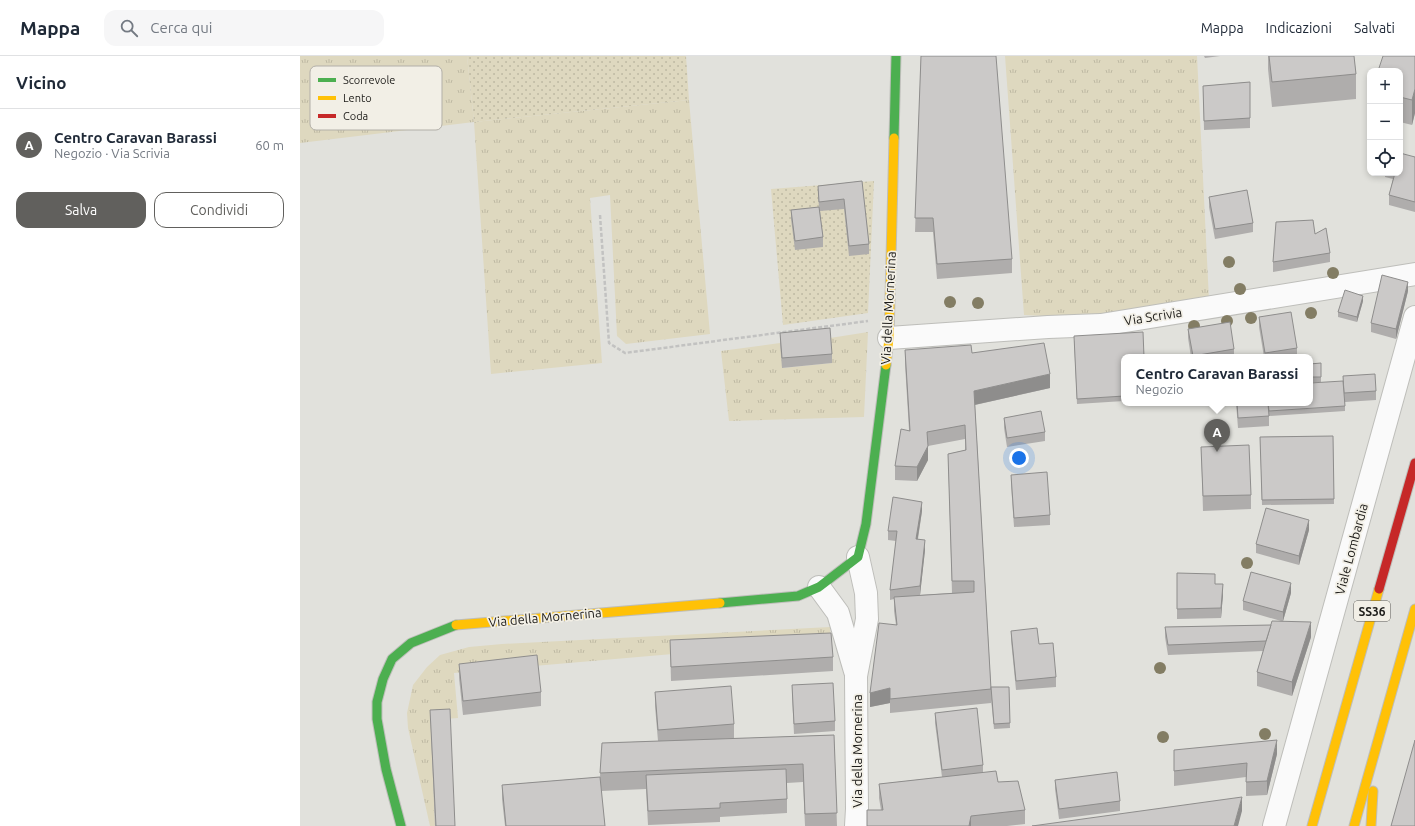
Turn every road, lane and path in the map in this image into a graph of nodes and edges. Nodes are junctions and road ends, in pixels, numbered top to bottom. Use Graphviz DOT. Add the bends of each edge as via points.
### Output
graph roads {
  1 [pos="896,56"];
  2 [pos="600,215"];
  3 [pos="1415,274"];
  4 [pos="1415,317"];
  5 [pos="890,328"];
  6 [pos="1415,463"];
  7 [pos="858,557"];
  8 [pos="818,587"];
  9 [pos="1415,609"];
  10 [pos="856,676"];
  11 [pos="1375,750"];
  12 [pos="1331,759"];
  13 [pos="1308,806"];
  14 [pos="401,826"];
  15 [pos="856,826"];
  16 [pos="1274,826"];
  17 [pos="1312,826"];
  18 [pos="1354,826"];
  19 [pos="1371,826"];
  1 -- 5 [label="main road, Via della Mornerina"];
  2 -- 5 [label="path" via="609,343 625,353"];
  3 -- 5 [label="street, Via Scrivia" via="1101,325"];
  4 -- 16 [label="street, Viale Lombardia"];
  5 -- 7 [label="main road, Via della Mornerina" via="866,524"];
  6 -- 12 [label="main road, SS36"];
  7 -- 8 [label="main road, Via della Mornerina"];
  7 -- 10 [label="street, Via della Mornerina" via="866,593 867,619"];
  8 -- 10 [label="street, Via della Mornerina" via="838,613"];
  8 -- 14 [label="main road, Via della Mornerina" via="798,596 453,625 411,643 392,659 377,702 377,719 386,769"];
  9 -- 11 [label="main road"];
  10 -- 15 [label="street, Via della Mornerina"];
  11 -- 18 [label="main road"];
  11 -- 19 [label="main road"];
  12 -- 13 [label="main road"];
  12 -- 17 [label="main road, SS36"];
}
